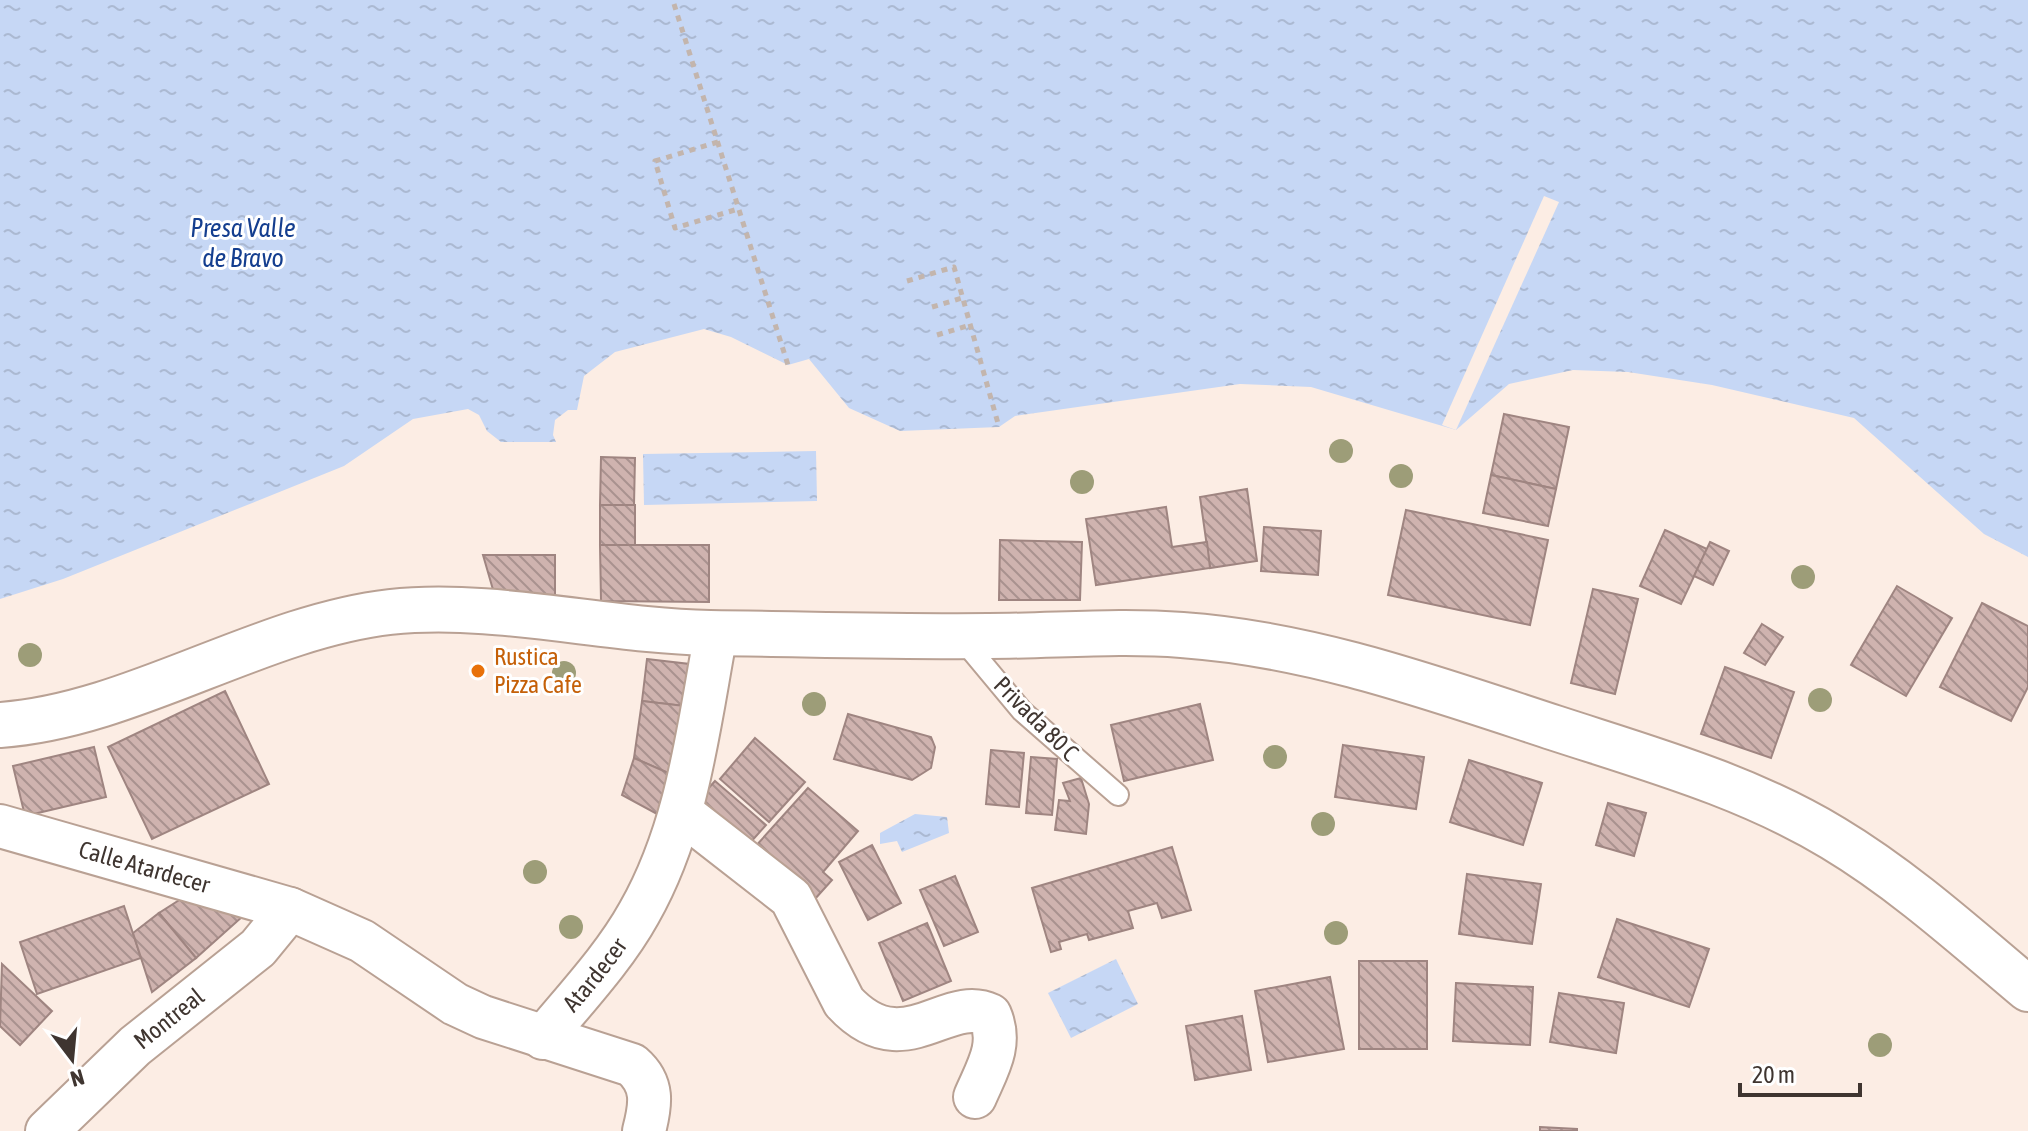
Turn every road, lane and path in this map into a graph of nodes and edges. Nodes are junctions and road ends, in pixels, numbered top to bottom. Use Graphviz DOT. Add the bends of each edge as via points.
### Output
graph roads {
  1 [pos="674,4"];
  2 [pos="718,142"];
  3 [pos="738,209"];
  4 [pos="907,281"];
  5 [pos="962,298"];
  6 [pos="932,307"];
  7 [pos="970,325"];
  8 [pos="937,335"];
  9 [pos="788,365"];
  10 [pos="999,427"];
  11 [pos="716,633"];
  12 [pos="960,636"];
  13 [pos="0,725"];
  14 [pos="1118,795"];
  15 [pos="682,813"];
  16 [pos="0,826"];
  17 [pos="290,909"];
  18 [pos="2028,989"];
  19 [pos="543,1038"];
  20 [pos="975,1097"];
  21 [pos="47,1131"];
  22 [pos="644,1131"];
  1 -- 2 [label="path"];
  2 -- 3 [label="path"];
  2 -- 3 [label="path" via="655,161 671,215 675,228"];
  3 -- 9 [label="path"];
  4 -- 5 [label="path" via="954,267"];
  5 -- 6 [label="path"];
  5 -- 7 [label="path"];
  7 -- 8 [label="path"];
  7 -- 10 [label="path"];
  11 -- 12 [label="main road"];
  11 -- 13 [label="main road" via="642,631 495,614 394,612 345,620 80,708"];
  11 -- 15 [label="street, Atardecer"];
  12 -- 14 [label="lane, Privada 80 C" via="1022,711"];
  12 -- 18 [label="main road" via="1180,634 1251,643 1394,676 1625,751 1739,789 1833,838 1915,895"];
  15 -- 19 [label="street, Atardecer" via="639,913"];
  15 -- 20 [label="street" via="791,898 844,1002 857,1016 897,1030 967,1012 990,1015 996,1043"];
  16 -- 17 [label="street, Calle Atardecer"];
  17 -- 19 [label="street" via="362,941 455,1004"];
  17 -- 21 [label="street, Montreal" via="258,948 135,1046"];
  19 -- 22 [label="street" via="632,1065 646,1077 650,1093"];
}
